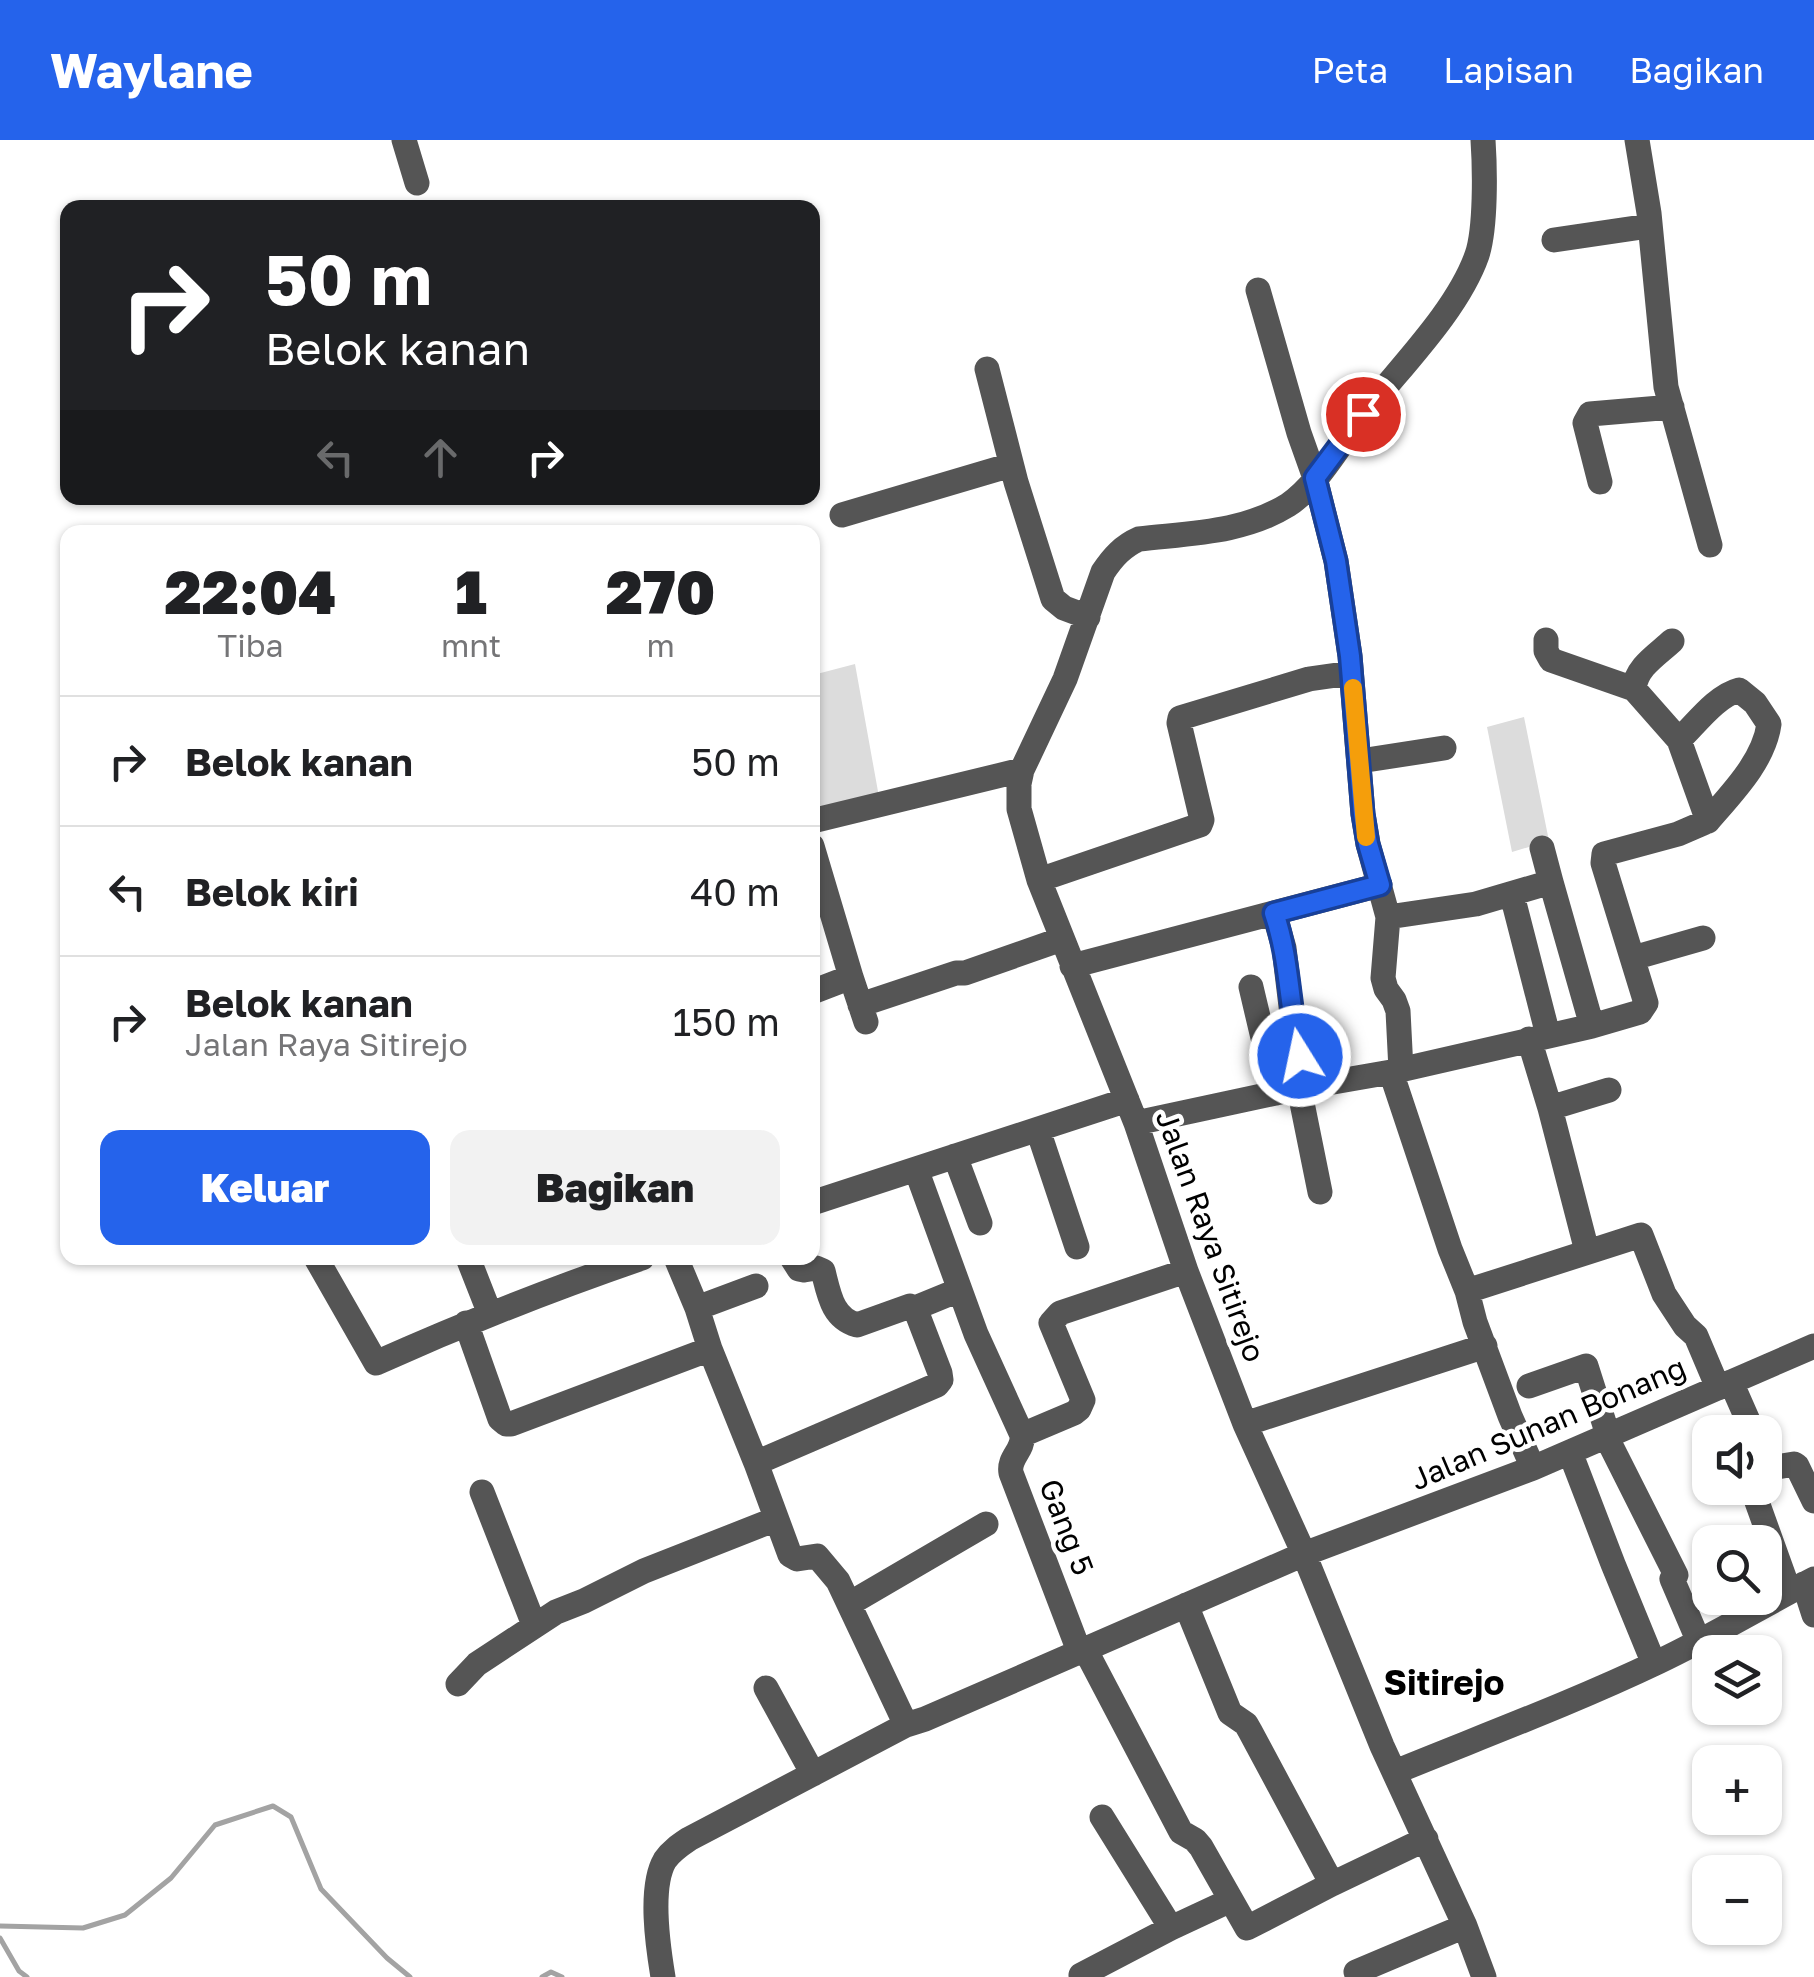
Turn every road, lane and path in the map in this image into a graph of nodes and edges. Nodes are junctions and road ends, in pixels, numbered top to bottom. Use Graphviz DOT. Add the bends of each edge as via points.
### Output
graph roads {
  1 [pos="404,140"];
  2 [pos="1483,140"];
  3 [pos="1636,140"];
  4 [pos="417,183"];
  5 [pos="1649,226"];
  6 [pos="1554,240"];
  7 [pos="1258,290"];
  8 [pos="987,369"];
  9 [pos="1672,407"];
  10 [pos="1011,464"];
  11 [pos="1315,478"];
  12 [pos="1600,482"];
  13 [pos="842,515"];
  14 [pos="1710,546"];
  15 [pos="1088,618"];
  16 [pos="1546,640"];
  17 [pos="1672,641"];
  18 [pos="1351,672"];
  19 [pos="1634,689"];
  20 [pos="1679,740"];
  21 [pos="1444,748"];
  22 [pos="1360,761"];
  23 [pos="1022,770"];
  24 [pos="820,819"];
  25 [pos="1708,821"];
  26 [pos="1542,848"];
  27 [pos="820,873"];
  28 [pos="1039,880"];
  29 [pos="1552,882"];
  30 [pos="1380,885"];
  31 [pos="1512,895"];
  32 [pos="1274,913"];
  33 [pos="1388,917"];
  34 [pos="1703,938"];
  35 [pos="1062,939"];
  36 [pos="1633,958"];
  37 [pos="1072,966"];
  38 [pos="851,977"];
  39 [pos="1250,987"];
  40 [pos="820,989"];
  41 [pos="1592,1026"];
  42 [pos="1538,1037"];
  43 [pos="1396,1071"];
  44 [pos="1294,1089"];
  45 [pos="1609,1090"];
  46 [pos="1550,1108"];
  47 [pos="1132,1112"];
  48 [pos="1038,1130"];
  49 [pos="955,1156"];
  50 [pos="916,1170"];
  51 [pos="1320,1192"];
  52 [pos="820,1200"];
  53 [pos="980,1223"];
  54 [pos="1077,1247"];
  55 [pos="1587,1252"];
  56 [pos="320,1265"];
  57 [pos="469,1265"];
  58 [pos="622,1265"];
  59 [pos="679,1265"];
  60 [pos="796,1265"];
  61 [pos="1186,1271"];
  62 [pos="756,1286"];
  63 [pos="959,1290"];
  64 [pos="1467,1290"];
  65 [pos="697,1308"];
  66 [pos="915,1308"];
  67 [pos="478,1318"];
  68 [pos="1485,1346"];
  69 [pos="1814,1346"];
  70 [pos="710,1350"];
  71 [pos="1724,1385"];
  72 [pos="1529,1386"];
  73 [pos="1743,1415"];
  74 [pos="1245,1424"];
  75 [pos="1021,1432"];
  76 [pos="1607,1436"];
  77 [pos="1570,1452"];
  78 [pos="756,1463"];
  79 [pos="1782,1466"];
  80 [pos="1533,1468"];
  81 [pos="482,1492"];
  82 [pos="1814,1501"];
  83 [pos="1761,1505"];
  84 [pos="776,1518"];
  85 [pos="986,1524"];
  86 [pos="1304,1554"];
  87 [pos="1802,1585"];
  88 [pos="849,1604"];
  89 [pos="1186,1604"];
  90 [pos="1814,1615"];
  91 [pos="534,1626"];
  92 [pos="1696,1635"];
  93 [pos="1712,1635"];
  94 [pos="1692,1645"];
  95 [pos="1082,1650"];
  96 [pos="1654,1664"];
  97 [pos="458,1684"];
  98 [pos="766,1688"];
  99 [pos="906,1725"];
  100 [pos="1395,1772"];
  101 [pos="813,1774"];
  102 [pos="1102,1817"];
  103 [pos="1426,1839"];
  104 [pos="1332,1884"];
  105 [pos="1231,1900"];
  106 [pos="1465,1926"];
  107 [pos="1171,1928"];
  108 [pos="1356,1972"];
  109 [pos="1081,1975"];
  110 [pos="663,1977"];
  111 [pos="1484,1977"];
  1 -- 4 [label="street"];
  2 -- 11 [label="street, Jalan Raya Sitirejo" via="1477,254 1448,310"];
  3 -- 5 [label="street"];
  5 -- 6 [label="street"];
  5 -- 9 [label="street"];
  7 -- 11 [label="street"];
  8 -- 10 [label="street"];
  9 -- 12 [label="street" via="1586,418"];
  9 -- 14 [label="street"];
  10 -- 13 [label="street"];
  10 -- 15 [label="street" via="1053,599"];
  11 -- 15 [label="street, Jalan Raya Sitirejo" via="1291,504 1242,526 1128,544 1104,572"];
  11 -- 18 [label="street" via="1336,561"];
  15 -- 23 [label="street, Jalan Raya Sitirejo"];
  16 -- 19 [label="street" via="1551,660"];
  17 -- 19 [label="street" via="1640,670"];
  18 -- 22 [label="street"];
  18 -- 28 [label="street" via="1180,718 1200,825"];
  19 -- 20 [label="street"];
  20 -- 25 [label="street"];
  20 -- 25 [label="street" via="1739,690 1770,724 1766,744"];
  21 -- 22 [label="street"];
  22 -- 30 [label="street" via="1363,814"];
  23 -- 24 [label="street"];
  23 -- 28 [label="street, Jalan Raya Sitirejo" via="1019,809"];
  25 -- 36 [label="street" via="1604,854"];
  26 -- 29 [label="street"];
  27 -- 38 [label="street"];
  28 -- 35 [label="street, Jalan Raya Sitirejo"];
  29 -- 31 [label="street"];
  29 -- 41 [label="street"];
  30 -- 32 [label="street"];
  30 -- 33 [label="street"];
  31 -- 33 [label="street"];
  31 -- 42 [label="street"];
  32 -- 37 [label="street"];
  32 -- 44 [label="street" via="1293,1024"];
  33 -- 43 [label="street" via="1383,978 1398,1011"];
  34 -- 36 [label="street"];
  35 -- 37 [label="street, Jalan Raya Sitirejo"];
  35 -- 38 [label="street" via="956,973 863,1014"];
  36 -- 41 [label="street" via="1644,1008"];
  37 -- 47 [label="street, Jalan Raya Sitirejo"];
  38 -- 40 [label="street"];
  39 -- 44 [label="street"];
  41 -- 42 [label="street"];
  42 -- 43 [label="street"];
  42 -- 46 [label="street"];
  43 -- 44 [label="street"];
  43 -- 64 [label="street"];
  44 -- 47 [label="street"];
  44 -- 51 [label="street"];
  45 -- 46 [label="street"];
  46 -- 55 [label="street"];
  47 -- 48 [label="street"];
  47 -- 61 [label="street, Jalan Raya Sitirejo"];
  48 -- 49 [label="street"];
  48 -- 54 [label="street"];
  49 -- 50 [label="street"];
  49 -- 53 [label="street"];
  50 -- 52 [label="street"];
  50 -- 63 [label="street"];
  55 -- 64 [label="street"];
  55 -- 71 [label="street" via="1641,1235 1664,1294"];
  56 -- 67 [label="street" via="376,1363"];
  57 -- 67 [label="street"];
  58 -- 67 [label="street"];
  59 -- 65 [label="street"];
  60 -- 66 [label="street" via="822,1271 835,1310 850,1323"];
  61 -- 74 [label="street, Jalan Raya Sitirejo"];
  61 -- 75 [label="street" via="1055,1317 1082,1405"];
  62 -- 65 [label="street"];
  63 -- 66 [label="street"];
  63 -- 75 [label="street"];
  64 -- 68 [label="street"];
  65 -- 70 [label="street"];
  66 -- 78 [label="street" via="940,1374 936,1385"];
  67 -- 70 [label="street" via="506,1424"];
  68 -- 74 [label="street"];
  68 -- 80 [label="street"];
  69 -- 71 [label="street, Jalan Sunan Bonang"];
  70 -- 78 [label="street"];
  71 -- 73 [label="street"];
  71 -- 76 [label="street, Jalan Sunan Bonang"];
  72 -- 76 [label="street" via="1582,1355"];
  74 -- 86 [label="street, Jalan Raya Sitirejo"];
  75 -- 95 [label="street, Gang 5" via="1011,1472"];
  76 -- 77 [label="street, Jalan Sunan Bonang"];
  76 -- 92 [label="street" via="1676,1576"];
  77 -- 80 [label="street, Jalan Sunan Bonang"];
  77 -- 96 [label="street"];
  78 -- 84 [label="street"];
  79 -- 82 [label="street" via="1797,1466"];
  80 -- 86 [label="street, Jalan Sunan Bonang"];
  81 -- 91 [label="street"];
  83 -- 87 [label="street"];
  84 -- 88 [label="street" via="790,1554 818,1556"];
  84 -- 91 [label="street" via="644,1571"];
  85 -- 88 [label="street"];
  86 -- 89 [label="street"];
  86 -- 100 [label="street, Jalan Raya Sitirejo"];
  87 -- 90 [label="street"];
  87 -- 93 [label="street"];
  88 -- 99 [label="street"];
  89 -- 95 [label="street"];
  89 -- 104 [label="street" via="1230,1713 1250,1730"];
  91 -- 97 [label="street"];
  94 -- 96 [label="street"];
  95 -- 99 [label="street"];
  95 -- 105 [label="street, Gang 5" via="1181,1832 1201,1846"];
  96 -- 100 [label="street"];
  98 -- 101 [label="street"];
  99 -- 101 [label="street"];
  100 -- 103 [label="street, Jalan Raya Sitirejo"];
  101 -- 110 [label="street" via="710,1827 666,1858 656,1914"];
  102 -- 107 [label="street"];
  103 -- 104 [label="street"];
  103 -- 106 [label="street, Jalan Raya Sitirejo"];
  104 -- 105 [label="street" via="1247,1928"];
  105 -- 107 [label="street"];
  106 -- 108 [label="street"];
  106 -- 111 [label="street, Jalan Raya Sitirejo"];
  107 -- 109 [label="street"];
}
